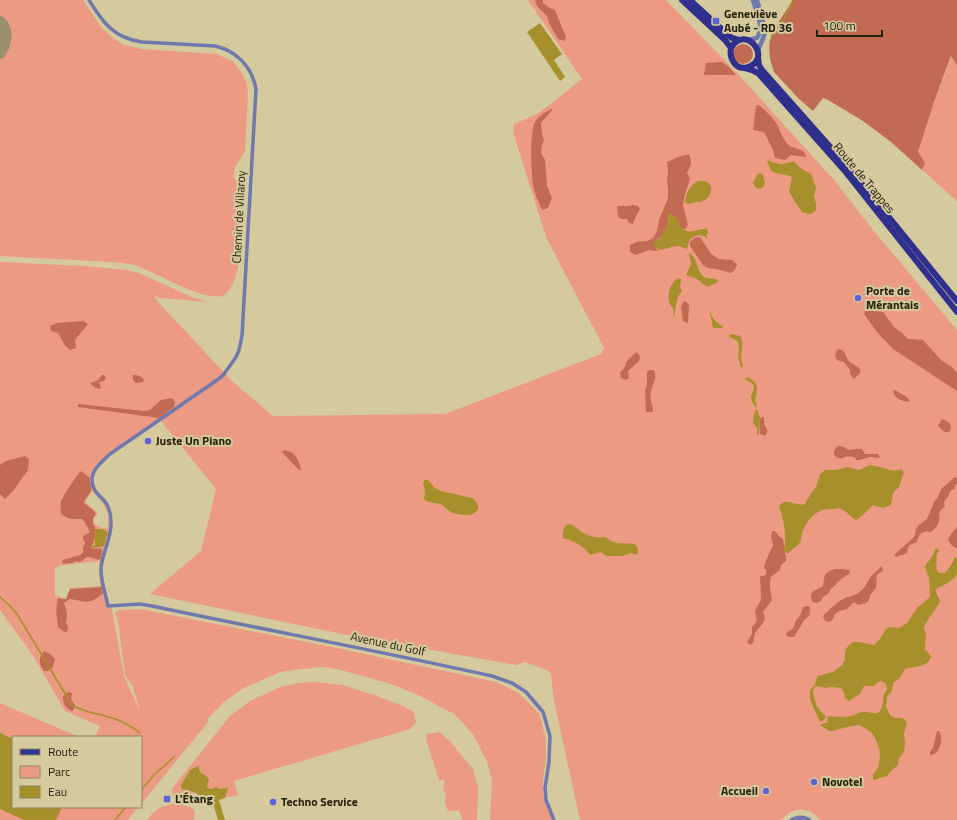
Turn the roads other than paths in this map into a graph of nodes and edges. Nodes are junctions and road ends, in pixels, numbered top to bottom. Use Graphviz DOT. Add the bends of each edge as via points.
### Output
graph roads {
  1 [pos="89,0"];
  2 [pos="682,0"];
  3 [pos="690,0"];
  4 [pos="753,0"];
  5 [pos="757,0"];
  6 [pos="739,40"];
  7 [pos="747,40"];
  8 [pos="731,48"];
  9 [pos="758,54"];
  10 [pos="745,68"];
  11 [pos="957,301"];
  12 [pos="957,312"];
  13 [pos="108,606"];
  14 [pos="554,820"];
  15 [pos="792,820"];
  16 [pos="809,820"];
  1 -- 13 [label="street, Chemin de Villaroy" via="106,25 123,37 142,42 220,47 231,52 249,69 255,82 256,97 242,336 239,350 224,374 110,454 95,470 92,482 95,491 108,506 111,522 101,570"];
  2 -- 8 [label="main road"];
  3 -- 6 [label="main road" via="728,35"];
  4 -- 7 [label="street" via="760,32 757,38"];
  5 -- 9 [label="street" via="765,29"];
  6 -- 7 [label="main road"];
  6 -- 8 [label="main road"];
  7 -- 9 [label="main road" via="754,44"];
  8 -- 10 [label="main road" via="733,62"];
  9 -- 10 [label="main road" via="753,64"];
  9 -- 11 [label="main road, Route de Trappes" via="762,70 848,167"];
  10 -- 12 [label="main road, Route de Trappes" via="758,73 844,170"];
  13 -- 14 [label="street, Avenue du Golf" via="152,606 478,673 512,683 526,692 543,712 550,736 546,800"];
  15 -- 16 [label="street"];
}
